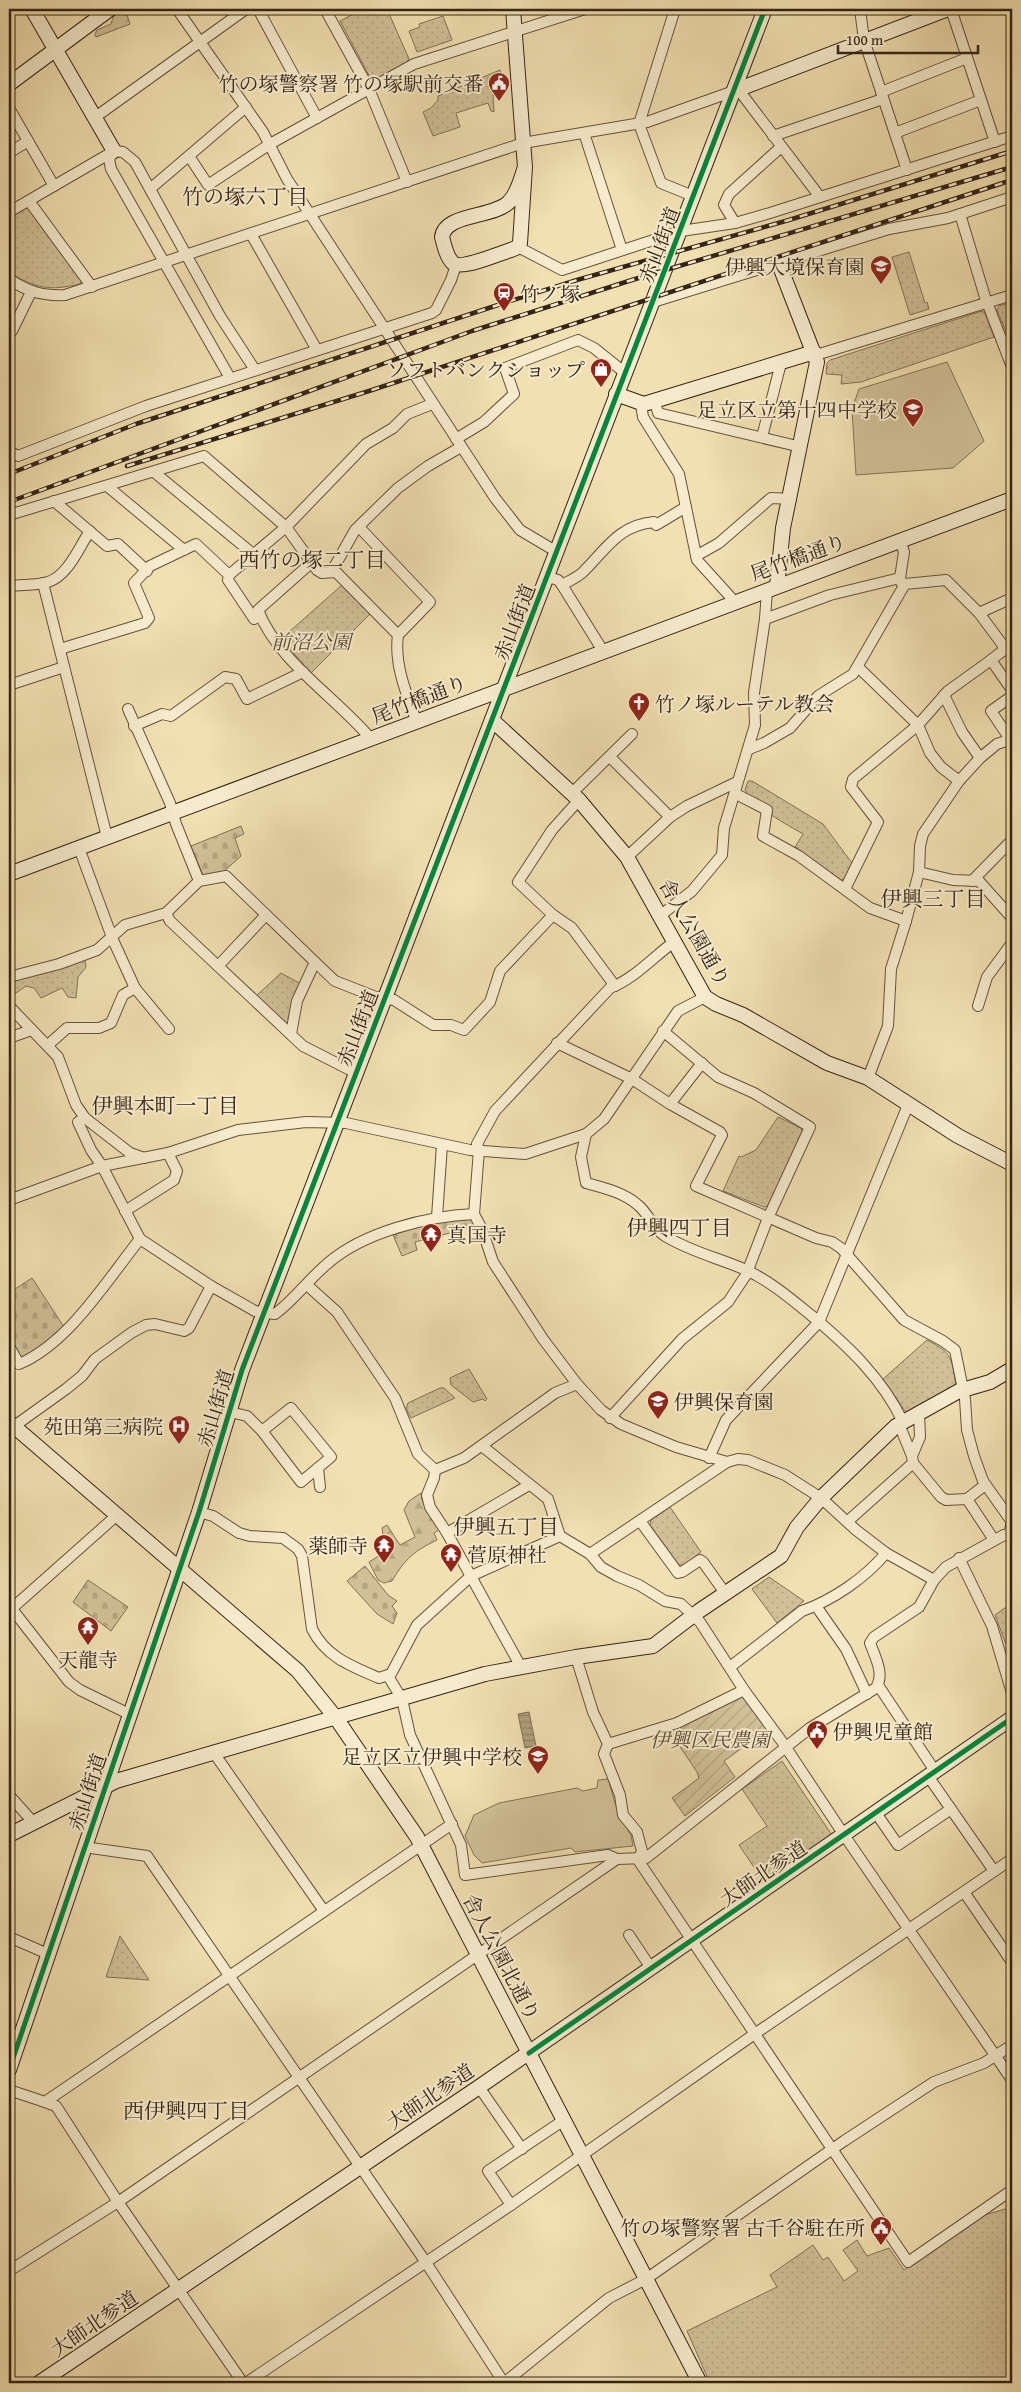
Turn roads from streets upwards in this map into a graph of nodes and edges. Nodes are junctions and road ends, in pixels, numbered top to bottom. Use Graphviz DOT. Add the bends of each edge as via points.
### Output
graph roads {
  1 [pos="32,9"];
  2 [pos="110,9"];
  3 [pos="177,9"];
  4 [pos="246,9"];
  5 [pos="258,9"];
  6 [pos="325,9"];
  7 [pos="513,9"];
  8 [pos="585,9"];
  9 [pos="676,9"];
  10 [pos="765,9"];
  11 [pos="860,9"];
  12 [pos="948,9"];
  13 [pos="951,9"];
  14 [pos="921,14"];
  15 [pos="515,32"];
  16 [pos="864,40"];
  17 [pos="199,41"];
  18 [pos="55,50"];
  19 [pos="967,58"];
  20 [pos="9,84"];
  21 [pos="369,89"];
  22 [pos="736,90"];
  23 [pos="882,95"];
  24 [pos="981,100"];
  25 [pos="9,108"];
  26 [pos="246,108"];
  27 [pos="94,118"];
  28 [pos="317,118"];
  29 [pos="639,124"];
  30 [pos="584,132"];
  31 [pos="895,133"];
  32 [pos="773,136"];
  33 [pos="1012,136"];
  34 [pos="28,141"];
  35 [pos="995,142"];
  36 [pos="523,143"];
  37 [pos="270,144"];
  38 [pos="781,147"];
  39 [pos="114,151"];
  40 [pos="9,153"];
  41 [pos="189,156"];
  42 [pos="525,166"];
  43 [pos="907,170"];
  44 [pos="407,182"];
  45 [pos="54,186"];
  46 [pos="150,188"];
  47 [pos="693,196"];
  48 [pos="820,197"];
  49 [pos="1012,197"];
  50 [pos="29,201"];
  51 [pos="505,206"];
  52 [pos="9,212"];
  53 [pos="310,214"];
  54 [pos="960,214"];
  55 [pos="522,220"];
  56 [pos="735,223"];
  57 [pos="681,231"];
  58 [pos="251,234"];
  59 [pos="518,247"];
  60 [pos="622,250"];
  61 [pos="187,256"];
  62 [pos="164,263"];
  63 [pos="779,264"];
  64 [pos="456,265"];
  65 [pos="9,279"];
  66 [pos="92,287"];
  67 [pos="31,292"];
  68 [pos="1012,295"];
  69 [pos="653,302"];
  70 [pos="987,302"];
  71 [pos="383,329"];
  72 [pos="9,333"];
  73 [pos="317,350"];
  74 [pos="815,353"];
  75 [pos="781,363"];
  76 [pos="1012,368"];
  77 [pos="255,370"];
  78 [pos="624,372"];
  79 [pos="230,378"];
  80 [pos="616,394"];
  81 [pos="648,403"];
  82 [pos="432,404"];
  83 [pos="762,437"];
  84 [pos="459,443"];
  85 [pos="801,446"];
  86 [pos="9,451"];
  87 [pos="154,472"];
  88 [pos="107,486"];
  89 [pos="791,499"];
  90 [pos="1012,499"];
  91 [pos="54,501"];
  92 [pos="686,507"];
  93 [pos="9,515"];
  94 [pos="286,527"];
  95 [pos="359,527"];
  96 [pos="90,531"];
  97 [pos="900,540"];
  98 [pos="184,550"];
  99 [pos="557,552"];
  100 [pos="254,554"];
  101 [pos="696,556"];
  102 [pos="311,563"];
  103 [pos="147,571"];
  104 [pos="332,571"];
  105 [pos="229,575"];
  106 [pos="548,577"];
  107 [pos="903,581"];
  108 [pos="43,583"];
  109 [pos="562,585"];
  110 [pos="9,586"];
  111 [pos="772,588"];
  112 [pos="1012,598"];
  113 [pos="735,602"];
  114 [pos="979,613"];
  115 [pos="260,615"];
  116 [pos="765,619"];
  117 [pos="398,635"];
  118 [pos="60,649"];
  119 [pos="604,651"];
  120 [pos="991,660"];
  121 [pos="64,667"];
  122 [pos="858,667"];
  123 [pos="303,672"];
  124 [pos="9,685"];
  125 [pos="504,688"];
  126 [pos="1012,690"];
  127 [pos="944,695"];
  128 [pos="1012,696"];
  129 [pos="128,709"];
  130 [pos="416,720"];
  131 [pos="492,720"];
  132 [pos="918,725"];
  133 [pos="134,726"];
  134 [pos="632,734"];
  135 [pos="371,739"];
  136 [pos="1011,739"];
  137 [pos="749,748"];
  138 [pos="610,757"];
  139 [pos="980,758"];
  140 [pos="959,781"];
  141 [pos="737,782"];
  142 [pos="736,794"];
  143 [pos="575,796"];
  144 [pos="173,814"];
  145 [pos="670,817"];
  146 [pos="107,837"];
  147 [pos="1012,840"];
  148 [pos="79,848"];
  149 [pos="627,857"];
  150 [pos="919,872"];
  151 [pos="9,874"];
  152 [pos="972,880"];
  153 [pos="199,881"];
  154 [pos="845,890"];
  155 [pos="166,913"];
  156 [pos="1011,913"];
  157 [pos="266,915"];
  158 [pos="553,915"];
  159 [pos="661,915"];
  160 [pos="906,921"];
  161 [pos="111,935"];
  162 [pos="674,942"];
  163 [pos="1012,943"];
  164 [pos="315,962"];
  165 [pos="218,966"];
  166 [pos="9,977"];
  167 [pos="615,986"];
  168 [pos="135,988"];
  169 [pos="705,997"];
  170 [pos="385,998"];
  171 [pos="9,1006"];
  172 [pos="978,1006"];
  173 [pos="169,1029"];
  174 [pos="31,1030"];
  175 [pos="663,1031"];
  176 [pos="291,1034"];
  177 [pos="9,1038"];
  178 [pos="557,1043"];
  179 [pos="48,1045"];
  180 [pos="702,1063"];
  181 [pos="356,1073"];
  182 [pos="868,1078"];
  183 [pos="632,1079"];
  184 [pos="670,1104"];
  185 [pos="908,1105"];
  186 [pos="85,1118"];
  187 [pos="337,1123"];
  188 [pos="586,1134"];
  189 [pos="442,1145"];
  190 [pos="479,1150"];
  191 [pos="168,1153"];
  192 [pos="145,1158"];
  193 [pos="1012,1164"];
  194 [pos="102,1166"];
  195 [pos="9,1200"];
  196 [pos="125,1212"];
  197 [pos="474,1214"];
  198 [pos="437,1217"];
  199 [pos="768,1218"];
  200 [pos="140,1239"];
  201 [pos="846,1254"];
  202 [pos="746,1270"];
  203 [pos="307,1285"];
  204 [pos="211,1286"];
  205 [pos="264,1314"];
  206 [pos="819,1322"];
  207 [pos="9,1346"];
  208 [pos="1012,1369"];
  209 [pos="577,1384"];
  210 [pos="963,1390"];
  211 [pos="230,1412"];
  212 [pos="918,1414"];
  213 [pos="610,1418"];
  214 [pos="901,1423"];
  215 [pos="11,1424"];
  216 [pos="262,1431"];
  217 [pos="482,1446"];
  218 [pos="709,1458"];
  219 [pos="912,1459"];
  220 [pos="727,1462"];
  221 [pos="318,1468"];
  222 [pos="434,1470"];
  223 [pos="529,1485"];
  224 [pos="985,1485"];
  225 [pos="320,1487"];
  226 [pos="821,1498"];
  227 [pos="967,1499"];
  228 [pos="200,1512"];
  229 [pos="116,1516"];
  230 [pos="640,1521"];
  231 [pos="848,1521"];
  232 [pos="447,1533"];
  233 [pos="560,1536"];
  234 [pos="1010,1536"];
  235 [pos="994,1540"];
  236 [pos="886,1553"];
  237 [pos="590,1554"];
  238 [pos="959,1558"];
  239 [pos="179,1570"];
  240 [pos="471,1576"];
  241 [pos="934,1580"];
  242 [pos="725,1593"];
  243 [pos="816,1606"];
  244 [pos="10,1608"];
  245 [pos="694,1615"];
  246 [pos="576,1657"];
  247 [pos="521,1667"];
  248 [pos="730,1667"];
  249 [pos="388,1676"];
  250 [pos="878,1685"];
  251 [pos="744,1690"];
  252 [pos="867,1694"];
  253 [pos="1012,1694"];
  254 [pos="402,1699"];
  255 [pos="129,1714"];
  256 [pos="336,1718"];
  257 [pos="1012,1718"];
  258 [pos="608,1744"];
  259 [pos="786,1748"];
  260 [pos="214,1753"];
  261 [pos="932,1774"];
  262 [pos="105,1785"];
  263 [pos="9,1795"];
  264 [pos="951,1809"];
  265 [pos="876,1813"];
  266 [pos="33,1822"];
  267 [pos="452,1824"];
  268 [pos="844,1835"];
  269 [pos="9,1836"];
  270 [pos="420,1846"];
  271 [pos="84,1848"];
  272 [pos="617,1859"];
  273 [pos="1012,1859"];
  274 [pos="638,1860"];
  275 [pos="994,1872"];
  276 [pos="964,1892"];
  277 [pos="324,1911"];
  278 [pos="909,1929"];
  279 [pos="629,1935"];
  280 [pos="9,1937"];
  281 [pos="691,1940"];
  282 [pos="48,1954"];
  283 [pos="478,1955"];
  284 [pos="1012,1962"];
  285 [pos="651,1968"];
  286 [pos="229,1976"];
  287 [pos="756,2033"];
  288 [pos="1012,2044"];
  289 [pos="529,2052"];
  290 [pos="996,2056"];
  291 [pos="9,2070"];
  292 [pos="299,2079"];
  293 [pos="1012,2080"];
  294 [pos="479,2087"];
  295 [pos="9,2090"];
  296 [pos="45,2102"];
  297 [pos="564,2120"];
  298 [pos="522,2148"];
  299 [pos="833,2149"];
  300 [pos="582,2156"];
  301 [pos="360,2168"];
  302 [pos="1012,2190"];
  303 [pos="118,2202"];
  304 [pos="511,2205"];
  305 [pos="425,2261"];
  306 [pos="9,2270"];
  307 [pos="646,2278"];
  308 [pos="180,2290"];
  309 [pos="39,2383"];
  310 [pos="244,2383"];
  311 [pos="504,2383"];
  312 [pos="700,2383"];
  1 -- 18 [label="street"];
  2 -- 18 [label="street"];
  3 -- 17 [label="street"];
  4 -- 17 [label="street"];
  5 -- 28 [label="street"];
  6 -- 21 [label="street"];
  7 -- 15 [label="street"];
  8 -- 15 [label="street"];
  9 -- 29 [label="street"];
  10 -- 22 [label="street, 赤山街道"];
  11 -- 16 [label="street"];
  12 -- 14 [label="street"];
  13 -- 19 [label="street"];
  14 -- 16 [label="street"];
  15 -- 21 [label="street" via="414,64"];
  15 -- 36 [label="street"];
  16 -- 22 [label="street"];
  16 -- 23 [label="street"];
  17 -- 26 [label="street"];
  17 -- 27 [label="street"];
  18 -- 20 [label="street"];
  18 -- 27 [label="street"];
  19 -- 23 [label="street"];
  19 -- 24 [label="street"];
  21 -- 28 [label="street"];
  21 -- 44 [label="street"];
  22 -- 29 [label="street"];
  22 -- 32 [label="street"];
  22 -- 47 [label="street, 赤山街道"];
  23 -- 31 [label="street"];
  23 -- 32 [label="street"];
  24 -- 31 [label="street"];
  24 -- 35 [label="street"];
  25 -- 34 [label="street"];
  26 -- 37 [label="street"];
  26 -- 41 [label="street"];
  27 -- 39 [label="street"];
  28 -- 37 [label="street"];
  29 -- 30 [label="street"];
  29 -- 47 [label="street" via="661,183"];
  30 -- 36 [label="street"];
  30 -- 60 [label="street"];
  31 -- 43 [label="street"];
  32 -- 38 [label="street"];
  33 -- 35 [label="street"];
  34 -- 40 [label="street"];
  34 -- 45 [label="street"];
  35 -- 43 [label="street"];
  36 -- 42 [label="street"];
  36 -- 44 [label="street"];
  37 -- 41 [label="street" via="208,185"];
  37 -- 53 [label="street" via="287,179"];
  38 -- 48 [label="street"];
  38 -- 56 [label="street" via="728,194 724,205"];
  39 -- 45 [label="street"];
  39 -- 46 [label="street" via="123,152 135,162"];
  39 -- 62 [label="street" via="109,159 111,169"];
  41 -- 46 [label="street"];
  42 -- 51 [label="street" via="515,194"];
  42 -- 55 [label="street"];
  43 -- 48 [label="street"];
  44 -- 53 [label="street"];
  45 -- 50 [label="street"];
  46 -- 61 [label="street"];
  47 -- 57 [label="street, 赤山街道"];
  48 -- 56 [label="street"];
  49 -- 54 [label="street"];
  50 -- 52 [label="street"];
  50 -- 66 [label="street"];
  51 -- 55 [label="street"];
  51 -- 64 [label="street" via="455,222 446,229 443,242 451,262"];
  53 -- 58 [label="street"];
  53 -- 71 [label="street"];
  54 -- 63 [label="street" via="889,229"];
  54 -- 70 [label="street"];
  55 -- 59 [label="street"];
  56 -- 57 [label="street"];
  57 -- 60 [label="street"];
  57 -- 69 [label="street, 赤山街道"];
  58 -- 61 [label="street"];
  58 -- 73 [label="street"];
  59 -- 60 [label="street" via="562,270"];
  59 -- 64 [label="street"];
  61 -- 62 [label="street"];
  61 -- 77 [label="street"];
  62 -- 66 [label="street"];
  62 -- 79 [label="street"];
  63 -- 69 [label="street"];
  63 -- 74 [label="street"];
  64 -- 71 [label="street" via="436,310"];
  65 -- 67 [label="street"];
  66 -- 67 [label="street" via="65,295"];
  67 -- 72 [label="street"];
  68 -- 70 [label="street"];
  69 -- 78 [label="street, 赤山街道"];
  70 -- 74 [label="street"];
  70 -- 76 [label="street"];
  71 -- 73 [label="street"];
  71 -- 82 [label="street"];
  73 -- 77 [label="street"];
  74 -- 75 [label="street"];
  74 -- 85 [label="street" via="817,362"];
  75 -- 81 [label="street"];
  75 -- 83 [label="street"];
  77 -- 79 [label="street"];
  78 -- 80 [label="street, 赤山街道"];
  78 -- 84 [label="street" via="594,348 578,340 505,368 514,394"];
  79 -- 86 [label="street" via="106,420 18,456"];
  80 -- 81 [label="street"];
  80 -- 99 [label="street, 赤山街道"];
  81 -- 83 [label="street" via="658,413"];
  81 -- 92 [label="street" via="643,417 679,474"];
  82 -- 84 [label="street"];
  82 -- 94 [label="street" via="407,414 393,428 366,444"];
  83 -- 85 [label="street"];
  84 -- 95 [label="street" via="398,488"];
  84 -- 99 [label="street" via="520,530"];
  85 -- 89 [label="street"];
  87 -- 88 [label="street"];
  87 -- 94 [label="street" via="204,456"];
  87 -- 100 [label="street"];
  88 -- 91 [label="street"];
  88 -- 98 [label="street"];
  89 -- 101 [label="street" via="771,498 719,542"];
  89 -- 111 [label="street"];
  90 -- 97 [label="street, 尾竹橋通り"];
  91 -- 93 [label="street"];
  91 -- 96 [label="street"];
  92 -- 101 [label="street"];
  92 -- 109 [label="street" via="656,525 654,522 643,523 624,533 605,546 580,575"];
  94 -- 100 [label="street"];
  94 -- 102 [label="street"];
  95 -- 104 [label="street"];
  95 -- 117 [label="street" via="430,602"];
  96 -- 103 [label="street" via="107,546 118,544"];
  96 -- 108 [label="street" via="64,572"];
  97 -- 107 [label="street" via="904,552"];
  97 -- 111 [label="street, 尾竹橋通り"];
  98 -- 103 [label="street" via="150,566"];
  98 -- 105 [label="street" via="196,544"];
  99 -- 106 [label="street, 赤山街道"];
  100 -- 105 [label="street"];
  101 -- 113 [label="street"];
  102 -- 104 [label="street" via="322,573"];
  102 -- 115 [label="street" via="258,610"];
  103 -- 118 [label="street" via="134,583 149,618 145,623"];
  104 -- 117 [label="street"];
  105 -- 115 [label="street" via="228,580 254,619"];
  106 -- 109 [label="street"];
  106 -- 125 [label="street, 赤山街道"];
  107 -- 114 [label="street" via="946,580"];
  107 -- 116 [label="street" via="830,595"];
  107 -- 122 [label="street"];
  108 -- 110 [label="street"];
  108 -- 118 [label="street"];
  109 -- 119 [label="street"];
  111 -- 113 [label="street, 尾竹橋通り"];
  111 -- 116 [label="street"];
  112 -- 114 [label="street"];
  113 -- 119 [label="street, 尾竹橋通り"];
  114 -- 120 [label="street" via="1004,650"];
  115 -- 123 [label="street"];
  116 -- 137 [label="street" via="754,693 756,725"];
  117 -- 130 [label="street" via="396,647 401,676"];
  118 -- 121 [label="street"];
  119 -- 125 [label="street, 尾竹橋通り"];
  120 -- 126 [label="street"];
  120 -- 127 [label="street"];
  121 -- 124 [label="street"];
  121 -- 146 [label="street"];
  122 -- 132 [label="street"];
  122 -- 137 [label="street" via="853,674 818,696 790,728"];
  123 -- 133 [label="street" via="247,699 236,679 225,677 171,716 162,714"];
  123 -- 135 [label="street"];
  125 -- 130 [label="street, 尾竹橋通り"];
  125 -- 131 [label="street, 赤山街道"];
  127 -- 132 [label="street"];
  127 -- 139 [label="street" via="962,732"];
  128 -- 136 [label="street" via="991,711"];
  129 -- 133 [label="street"];
  130 -- 135 [label="street, 尾竹橋通り"];
  131 -- 143 [label="street, 舎人公園通り"];
  131 -- 170 [label="street, 赤山街道"];
  132 -- 140 [label="street" via="930,753"];
  132 -- 154 [label="street" via="853,779 851,787 878,822"];
  133 -- 144 [label="street"];
  134 -- 138 [label="street"];
  135 -- 144 [label="street, 尾竹橋通り"];
  136 -- 139 [label="street" via="997,744"];
  137 -- 141 [label="street"];
  138 -- 143 [label="street"];
  138 -- 145 [label="street"];
  139 -- 140 [label="street"];
  140 -- 150 [label="street" via="923,834"];
  141 -- 142 [label="street"];
  141 -- 145 [label="street"];
  142 -- 154 [label="street" via="767,810 763,836 799,856"];
  142 -- 159 [label="street" via="724,828 722,855 692,891"];
  143 -- 149 [label="street, 舎人公園通り"];
  143 -- 158 [label="street" via="518,882"];
  144 -- 146 [label="street, 尾竹橋通り"];
  144 -- 153 [label="street"];
  145 -- 149 [label="street"];
  146 -- 148 [label="street, 尾竹橋通り"];
  147 -- 152 [label="street"];
  148 -- 151 [label="street, 尾竹橋通り"];
  148 -- 161 [label="street"];
  149 -- 159 [label="street, 舎人公園通り"];
  150 -- 152 [label="street" via="953,880"];
  150 -- 160 [label="street"];
  152 -- 156 [label="street" via="979,881"];
  153 -- 155 [label="street"];
  153 -- 157 [label="street" via="226,876"];
  154 -- 160 [label="street" via="870,908"];
  155 -- 161 [label="street" via="125,925"];
  155 -- 165 [label="street" via="170,921"];
  157 -- 164 [label="street"];
  157 -- 165 [label="street"];
  158 -- 167 [label="street" via="572,928"];
  158 -- 170 [label="street" via="500,970 490,1002 464,1030 451,1025 433,1025 394,1000"];
  159 -- 162 [label="street, 舎人公園通り"];
  160 -- 182 [label="street" via="891,969 888,1026"];
  161 -- 166 [label="street" via="96,950"];
  161 -- 168 [label="street"];
  162 -- 167 [label="street"];
  162 -- 169 [label="street, 舎人公園通り"];
  163 -- 172 [label="street" via="987,977"];
  164 -- 170 [label="street" via="335,981"];
  164 -- 176 [label="street" via="297,1001"];
  165 -- 176 [label="street"];
  167 -- 178 [label="street"];
  168 -- 173 [label="street"];
  168 -- 179 [label="street" via="123,994 111,1023 99,1028 67,1028"];
  169 -- 175 [label="street" via="678,1012"];
  169 -- 182 [label="street, 舎人公園通り" via="827,1063"];
  170 -- 181 [label="street, 赤山街道"];
  171 -- 174 [label="street"];
  174 -- 177 [label="street"];
  174 -- 179 [label="street"];
  175 -- 180 [label="street"];
  175 -- 183 [label="street"];
  176 -- 181 [label="street" via="303,1046"];
  178 -- 183 [label="street"];
  178 -- 190 [label="street" via="495,1111 477,1144"];
  179 -- 186 [label="street" via="58,1057 76,1105"];
  180 -- 184 [label="street"];
  180 -- 199 [label="street" via="718,1077 754,1093 810,1127"];
  181 -- 187 [label="street, 赤山街道"];
  182 -- 185 [label="street, 舎人公園通り"];
  183 -- 184 [label="street"];
  183 -- 188 [label="street" via="604,1119"];
  184 -- 199 [label="street" via="722,1136 696,1186"];
  185 -- 193 [label="street, 舎人公園通り" via="983,1151"];
  185 -- 201 [label="street"];
  186 -- 192 [label="street" via="130,1153"];
  186 -- 194 [label="street" via="78,1122"];
  187 -- 189 [label="street"];
  187 -- 191 [label="street" via="306,1122 238,1130"];
  187 -- 205 [label="street, 赤山街道"];
  188 -- 190 [label="street" via="525,1154"];
  188 -- 202 [label="street" via="580,1157 586,1183 614,1190 638,1205 660,1232 695,1252"];
  189 -- 190 [label="street"];
  189 -- 198 [label="street"];
  190 -- 197 [label="street"];
  191 -- 192 [label="street"];
  191 -- 196 [label="street" via="178,1171 174,1180"];
  192 -- 194 [label="street"];
  194 -- 195 [label="street"];
  194 -- 196 [label="street"];
  196 -- 200 [label="street"];
  197 -- 198 [label="street"];
  197 -- 209 [label="street" via="500,1275"];
  198 -- 203 [label="street" via="366,1240 327,1263"];
  199 -- 201 [label="street" via="832,1242"];
  199 -- 202 [label="street"];
  200 -- 204 [label="street"];
  200 -- 207 [label="street" via="68,1328 47,1347 19,1364"];
  201 -- 206 [label="street"];
  201 -- 210 [label="street" via="904,1320 955,1350"];
  202 -- 206 [label="street" via="791,1298"];
  202 -- 213 [label="street" via="728,1302 682,1339"];
  203 -- 205 [label="street" via="275,1314"];
  203 -- 222 [label="street" via="337,1312 395,1398 418,1454"];
  204 -- 205 [label="street"];
  204 -- 215 [label="street" via="189,1328 184,1331 155,1324 131,1333 95,1359 66,1389"];
  205 -- 211 [label="street, 赤山街道"];
  206 -- 214 [label="street" via="850,1348 877,1379"];
  206 -- 218 [label="street" via="726,1420"];
  208 -- 210 [label="street" via="990,1382"];
  209 -- 213 [label="street"];
  209 -- 217 [label="street" via="554,1393"];
  210 -- 212 [label="street"];
  210 -- 224 [label="street" via="967,1430"];
  211 -- 216 [label="street" via="247,1416"];
  211 -- 228 [label="street, 赤山街道"];
  212 -- 214 [label="street"];
  212 -- 219 [label="street" via="920,1437"];
  213 -- 218 [label="street"];
  214 -- 219 [label="street"];
  214 -- 226 [label="street"];
  215 -- 229 [label="street, 舎人公園北通り"];
  216 -- 221 [label="street" via="301,1482"];
  216 -- 221 [label="street" via="291,1408 331,1457"];
  217 -- 222 [label="street" via="464,1458"];
  217 -- 223 [label="street"];
  218 -- 220 [label="street"];
  219 -- 227 [label="street" via="946,1500"];
  219 -- 231 [label="street"];
  220 -- 226 [label="street" via="748,1460 786,1475"];
  220 -- 230 [label="street"];
  221 -- 225 [label="street"];
  222 -- 232 [label="street" via="427,1494 430,1507"];
  223 -- 232 [label="street"];
  223 -- 233 [label="street" via="548,1500"];
  224 -- 227 [label="street"];
  224 -- 234 [label="street" via="1012,1522"];
  226 -- 231 [label="street"];
  226 -- 242 [label="street" via="797,1527 781,1556"];
  227 -- 235 [label="street"];
  228 -- 239 [label="street, 赤山街道"];
  228 -- 249 [label="street" via="213,1516 239,1533 283,1538 290,1542 302,1556 312,1629 326,1650 342,1663 379,1678"];
  229 -- 239 [label="street, 舎人公園北通り"];
  229 -- 244 [label="street"];
  230 -- 237 [label="street"];
  230 -- 242 [label="street" via="678,1573 700,1560"];
  231 -- 236 [label="street"];
  232 -- 240 [label="street"];
  233 -- 237 [label="street"];
  233 -- 240 [label="street"];
  234 -- 235 [label="street"];
  235 -- 238 [label="street"];
  236 -- 241 [label="street"];
  236 -- 243 [label="street" via="848,1587"];
  237 -- 245 [label="street" via="601,1566 664,1601 681,1604"];
  238 -- 241 [label="street"];
  238 -- 253 [label="street" via="992,1626"];
  239 -- 255 [label="street, 赤山街道"];
  239 -- 256 [label="street, 舎人公園北通り" via="298,1671"];
  240 -- 247 [label="street"];
  240 -- 249 [label="street" via="417,1625"];
  241 -- 250 [label="street" via="918,1607 870,1643 880,1672"];
  242 -- 245 [label="street"];
  243 -- 248 [label="street" via="802,1611"];
  243 -- 252 [label="street" via="846,1649"];
  244 -- 255 [label="street" via="69,1682"];
  245 -- 246 [label="street" via="653,1646"];
  245 -- 248 [label="street"];
  246 -- 247 [label="street"];
  246 -- 258 [label="street" via="593,1712"];
  247 -- 254 [label="street" via="485,1674"];
  248 -- 251 [label="street"];
  249 -- 254 [label="street"];
  250 -- 252 [label="street"];
  250 -- 261 [label="street"];
  251 -- 258 [label="street" via="677,1722"];
  251 -- 259 [label="street"];
  252 -- 259 [label="street" via="810,1728"];
  254 -- 256 [label="street"];
  254 -- 267 [label="street" via="410,1735"];
  255 -- 262 [label="street, 赤山街道"];
  256 -- 260 [label="street"];
  256 -- 270 [label="street, 舎人公園北通り"];
  257 -- 261 [label="street, 大師北参道"];
  258 -- 274 [label="street" via="604,1754 620,1795 623,1815 637,1832 642,1851"];
  259 -- 268 [label="street"];
  259 -- 274 [label="street" via="660,1848"];
  260 -- 262 [label="street"];
  260 -- 277 [label="street"];
  261 -- 264 [label="street"];
  261 -- 265 [label="street, 大師北参道"];
  262 -- 266 [label="street"];
  262 -- 271 [label="street, 赤山街道"];
  263 -- 266 [label="street"];
  264 -- 265 [label="street" via="898,1845"];
  264 -- 275 [label="street"];
  265 -- 268 [label="street, 大師北参道"];
  266 -- 269 [label="street"];
  267 -- 270 [label="street"];
  267 -- 272 [label="street" via="461,1845 465,1875 608,1856"];
  268 -- 278 [label="street"];
  268 -- 281 [label="street, 大師北参道"];
  270 -- 277 [label="street"];
  270 -- 283 [label="street, 舎人公園北通り"];
  271 -- 282 [label="street, 赤山街道"];
  271 -- 286 [label="street" via="147,1856"];
  272 -- 274 [label="street"];
  272 -- 283 [label="street"];
  273 -- 275 [label="street"];
  274 -- 281 [label="street"];
  275 -- 276 [label="street"];
  276 -- 278 [label="street"];
  276 -- 284 [label="street"];
  277 -- 286 [label="street"];
  278 -- 287 [label="street"];
  278 -- 290 [label="street"];
  279 -- 285 [label="street"];
  280 -- 282 [label="street"];
  281 -- 285 [label="street, 大師北参道"];
  281 -- 287 [label="street"];
  282 -- 291 [label="street, 赤山街道"];
  283 -- 289 [label="street, 舎人公園北通り"];
  283 -- 292 [label="street"];
  285 -- 289 [label="street, 大師北参道"];
  286 -- 292 [label="street"];
  286 -- 296 [label="street"];
  287 -- 299 [label="street"];
  287 -- 300 [label="street"];
  288 -- 290 [label="street"];
  289 -- 294 [label="street, 大師北参道"];
  289 -- 297 [label="street, 舎人公園北通り"];
  290 -- 293 [label="street"];
  290 -- 299 [label="street" via="934,2082"];
  292 -- 301 [label="street"];
  292 -- 303 [label="street"];
  294 -- 298 [label="street"];
  294 -- 301 [label="street, 大師北参道"];
  295 -- 296 [label="street"];
  296 -- 303 [label="street" via="56,2106"];
  297 -- 298 [label="street"];
  297 -- 300 [label="street, 舎人公園北通り"];
  298 -- 304 [label="street" via="488,2171"];
  299 -- 302 [label="street" via="908,2262"];
  299 -- 307 [label="street"];
  300 -- 304 [label="street"];
  300 -- 307 [label="street, 舎人公園北通り"];
  301 -- 305 [label="street"];
  301 -- 308 [label="street, 大師北参道"];
  303 -- 306 [label="street"];
  303 -- 308 [label="street"];
  304 -- 305 [label="street"];
  305 -- 310 [label="street"];
  305 -- 311 [label="street"];
  307 -- 311 [label="street" via="609,2298"];
  307 -- 312 [label="street, 舎人公園北通り"];
  308 -- 309 [label="street, 大師北参道"];
  308 -- 310 [label="street"];
}
